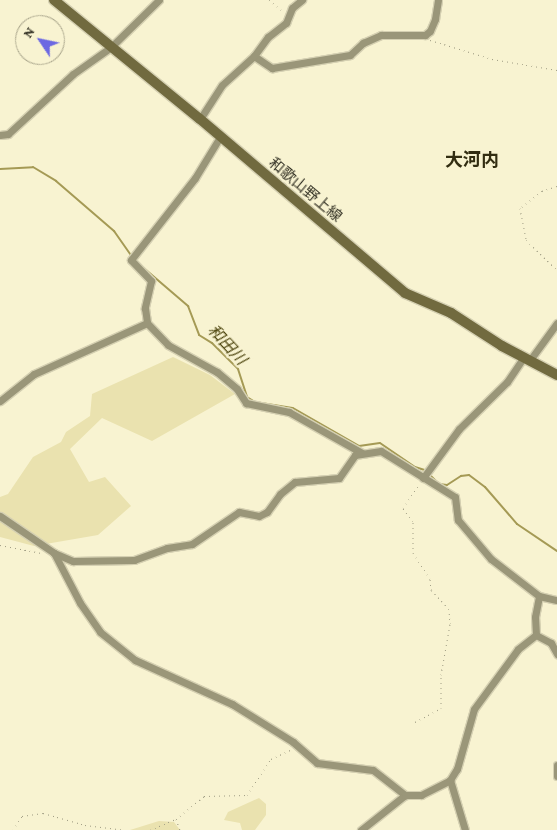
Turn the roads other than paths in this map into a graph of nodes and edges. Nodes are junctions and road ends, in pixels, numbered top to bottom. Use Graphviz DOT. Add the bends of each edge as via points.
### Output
graph roads {
  1 [pos="54,0"];
  2 [pos="159,0"];
  3 [pos="302,0"];
  4 [pos="438,0"];
  5 [pos="111,47"];
  6 [pos="254,56"];
  7 [pos="200,119"];
  8 [pos="0,135"];
  9 [pos="220,137"];
  10 [pos="147,323"];
  11 [pos="557,323"];
  12 [pos="527,358"];
  13 [pos="557,375"];
  14 [pos="0,401"];
  15 [pos="363,453"];
  16 [pos="423,478"];
  17 [pos="0,516"];
  18 [pos="54,553"];
  19 [pos="539,596"];
  20 [pos="557,600"];
  21 [pos="536,635"];
  22 [pos="557,654"];
  23 [pos="557,765"];
  24 [pos="557,776"];
  25 [pos="450,780"];
  26 [pos="405,795"];
  27 [pos="360,830"];
  28 [pos="465,830"];
  1 -- 5 [label="main road, 和歌山野上線"];
  2 -- 5 [label="street"];
  3 -- 6 [label="street" via="288,15 286,23 268,36"];
  4 -- 6 [label="street" via="430,31 425,35 381,35 364,42 350,55 272,68"];
  5 -- 7 [label="main road, 和歌山野上線"];
  5 -- 8 [label="street" via="73,74 8,134"];
  6 -- 7 [label="street" via="222,85"];
  7 -- 9 [label="main road, 和歌山野上線"];
  9 -- 10 [label="street" via="195,178 131,260 151,281 145,308"];
  9 -- 12 [label="main road, 和歌山野上線" via="405,293 450,313"];
  10 -- 14 [label="street" via="34,374"];
  10 -- 15 [label="street" via="168,344 217,372 237,389 246,403 289,412 350,449"];
  11 -- 12 [label="street"];
  12 -- 13 [label="main road, 和歌山野上線"];
  12 -- 16 [label="street" via="459,429"];
  15 -- 16 [label="street" via="381,451"];
  15 -- 18 [label="street" via="354,455 339,478 295,482 280,494 267,512 259,516 239,512 192,544 167,548 134,560 73,561"];
  16 -- 19 [label="street" via="455,497 458,520 491,559"];
  17 -- 18 [label="street"];
  18 -- 26 [label="street" via="80,602 110,642 144,665 232,704 317,763 374,770"];
  19 -- 20 [label="street"];
  19 -- 21 [label="street"];
  21 -- 22 [label="street" via="551,643"];
  21 -- 25 [label="street" via="518,649 474,709 457,768"];
  23 -- 24 [label="street"];
  25 -- 26 [label="street" via="421,795"];
  25 -- 28 [label="street"];
  26 -- 27 [label="street"];
}
